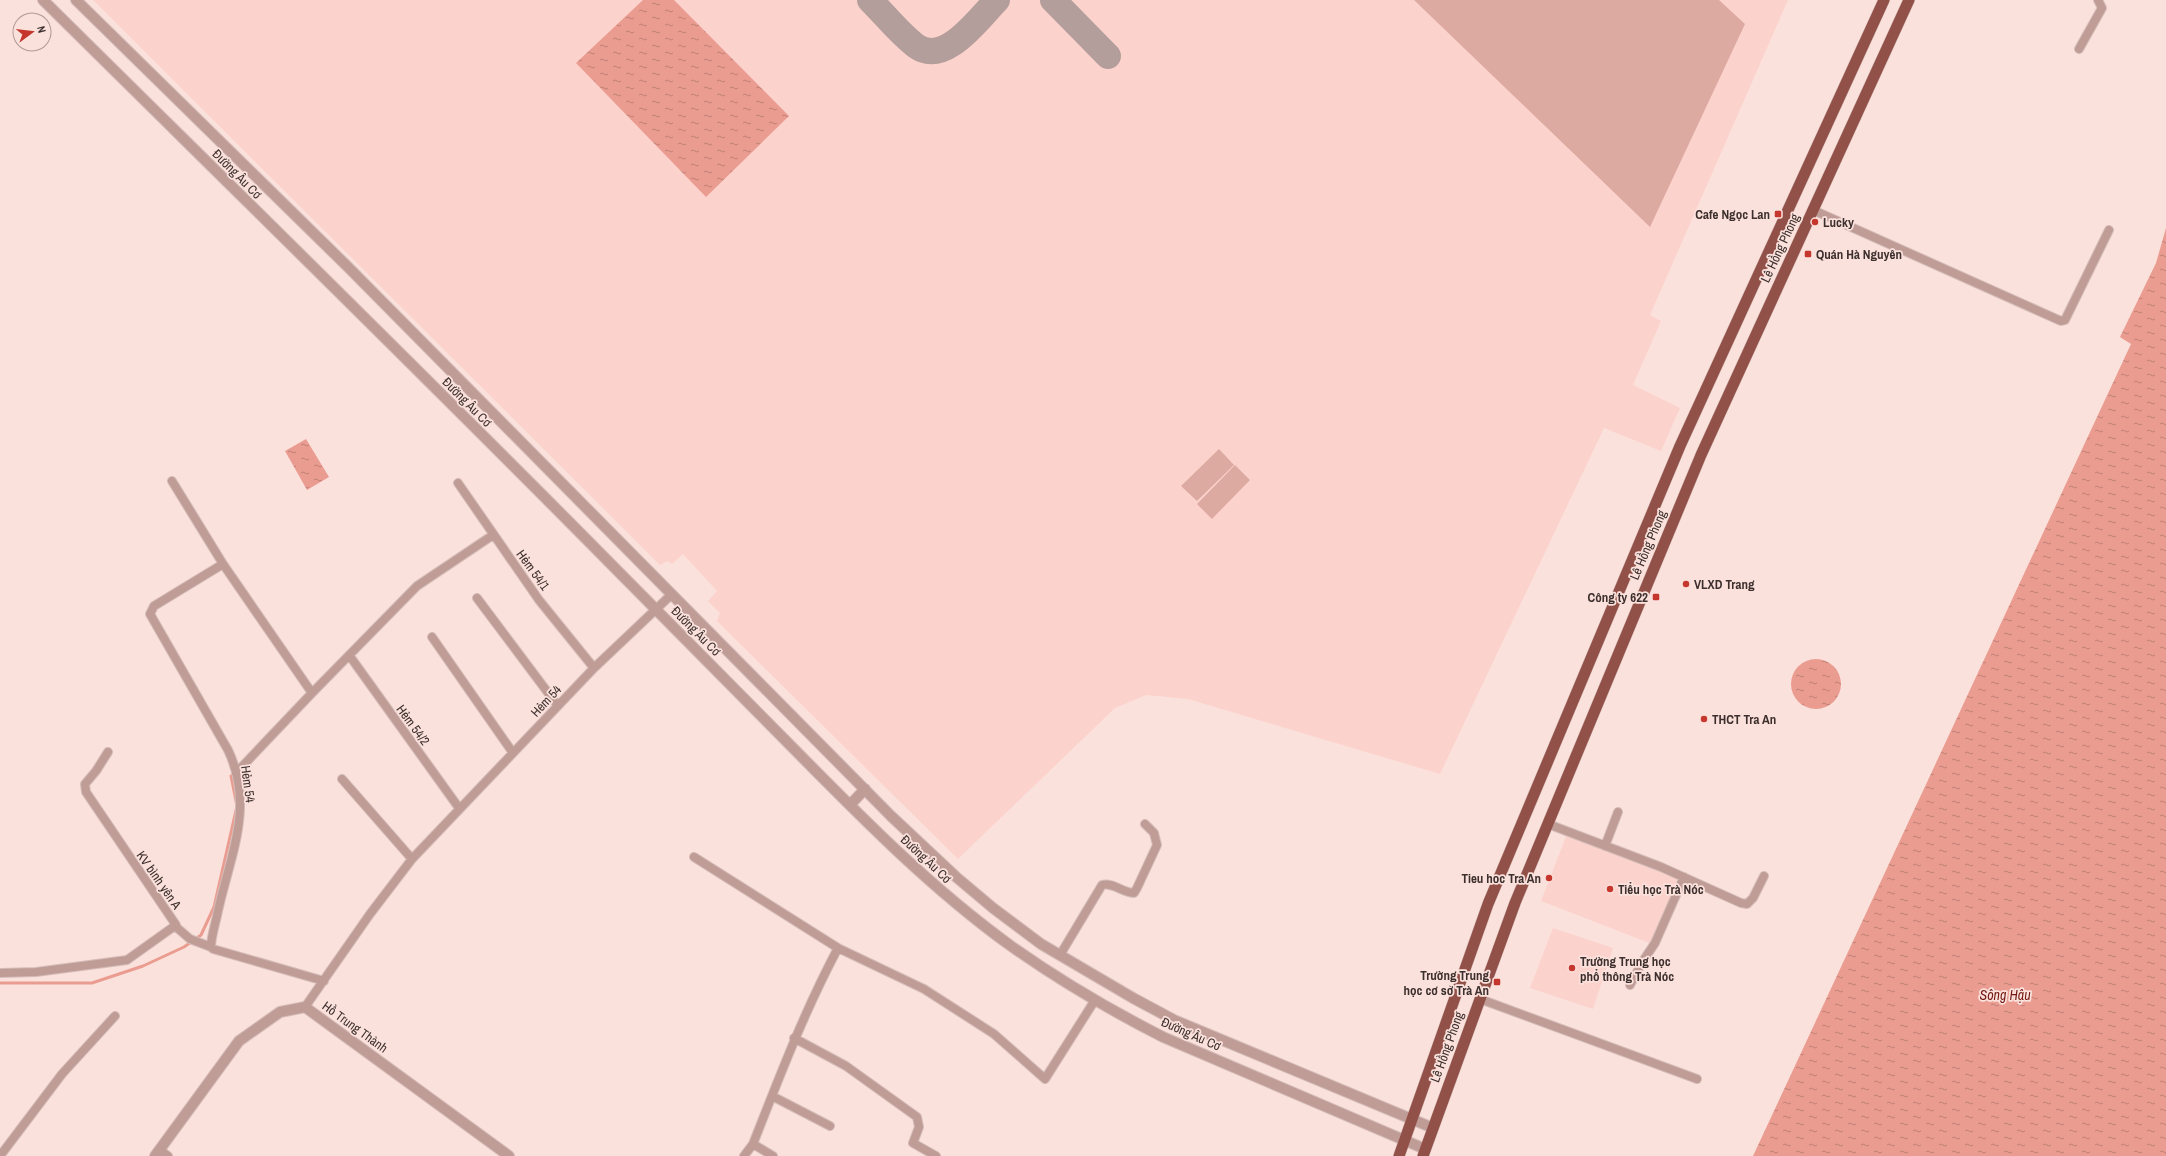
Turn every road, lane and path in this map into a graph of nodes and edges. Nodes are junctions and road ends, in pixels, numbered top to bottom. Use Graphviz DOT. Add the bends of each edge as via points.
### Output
graph roads {
  1 [pos="43,0"];
  2 [pos="76,0"];
  3 [pos="1884,0"];
  4 [pos="1909,0"];
  5 [pos="2098,0"];
  6 [pos="2079,49"];
  7 [pos="1813,210"];
  8 [pos="2109,230"];
  9 [pos="172,481"];
  10 [pos="458,483"];
  11 [pos="493,535"];
  12 [pos="223,564"];
  13 [pos="672,594"];
  14 [pos="477,598"];
  15 [pos="656,609"];
  16 [pos="432,637"];
  17 [pos="349,655"];
  18 [pos="594,668"];
  19 [pos="312,693"];
  20 [pos="558,706"];
  21 [pos="108,752"];
  22 [pos="513,753"];
  23 [pos="236,773"];
  24 [pos="342,779"];
  25 [pos="865,789"];
  26 [pos="850,805"];
  27 [pos="459,808"];
  28 [pos="1618,812"];
  29 [pos="1145,824"];
  30 [pos="1548,824"];
  31 [pos="1605,846"];
  32 [pos="694,857"];
  33 [pos="412,859"];
  34 [pos="1764,876"];
  35 [pos="1684,877"];
  36 [pos="175,926"];
  37 [pos="211,947"];
  38 [pos="838,948"];
  39 [pos="1060,955"];
  40 [pos="0,973"];
  41 [pos="324,981"];
  42 [pos="1630,985"];
  43 [pos="1480,999"];
  44 [pos="1095,1000"];
  45 [pos="305,1007"];
  46 [pos="115,1016"];
  47 [pos="794,1038"];
  48 [pos="1697,1079"];
  49 [pos="772,1096"];
  50 [pos="1411,1120"];
  51 [pos="830,1126"];
  52 [pos="1433,1128"];
  53 [pos="1404,1139"];
  54 [pos="752,1144"];
  55 [pos="1424,1152"];
  56 [pos="161,1154"];
  57 [pos="0,1156"];
  58 [pos="509,1156"];
  59 [pos="744,1156"];
  60 [pos="774,1156"];
  61 [pos="936,1156"];
  62 [pos="1399,1156"];
  1 -- 15 [label="street, Đường Âu Cơ"];
  2 -- 13 [label="street, Đường Âu Cơ" via="349,268"];
  3 -- 50 [label="highway, Lê Hồng Phong" via="1677,453 1488,904"];
  4 -- 7 [label="highway, Lê Hồng Phong"];
  5 -- 6 [label="street" via="2102,8"];
  7 -- 8 [label="street" via="2061,321 2065,320"];
  7 -- 30 [label="highway, Lê Hồng Phong" via="1701,455"];
  9 -- 12 [label="street"];
  10 -- 11 [label="street, Hẻm 54/1"];
  11 -- 17 [label="street" via="417,586"];
  11 -- 18 [label="street, Hẻm 54/1" via="539,600"];
  12 -- 19 [label="street"];
  12 -- 23 [label="street, Hẻm 54" via="154,606 150,614 228,750"];
  13 -- 15 [label="street, Hẻm 54"];
  13 -- 25 [label="street, Đường Âu Cơ"];
  14 -- 20 [label="street"];
  15 -- 18 [label="street, Hẻm 54"];
  15 -- 26 [label="street, Đường Âu Cơ"];
  16 -- 22 [label="street"];
  17 -- 19 [label="street"];
  17 -- 27 [label="street, Hẻm 54/2"];
  18 -- 20 [label="street, Hẻm 54"];
  19 -- 23 [label="street"];
  20 -- 22 [label="street, Hẻm 54"];
  21 -- 36 [label="street, KV bình yên A" via="85,784 86,792"];
  22 -- 27 [label="street, Hẻm 54"];
  23 -- 37 [label="street, Hẻm 54" via="240,820"];
  24 -- 33 [label="street"];
  25 -- 26 [label="street"];
  25 -- 39 [label="street, Đường Âu Cơ" via="955,876 993,908"];
  26 -- 44 [label="street, Đường Âu Cơ" via="976,919"];
  27 -- 33 [label="street, Hẻm 54"];
  28 -- 31 [label="street"];
  29 -- 39 [label="street" via="1154,833 1157,845 1138,888 1134,893 1129,893 1107,884 1102,885"];
  30 -- 31 [label="street"];
  30 -- 43 [label="highway, Lê Hồng Phong" via="1515,903"];
  31 -- 35 [label="street"];
  32 -- 38 [label="street"];
  33 -- 41 [label="street, Hẻm 54"];
  34 -- 35 [label="street" via="1753,898 1747,904"];
  35 -- 42 [label="street" via="1655,943"];
  36 -- 37 [label="street" via="193,940"];
  36 -- 40 [label="street, KV bình yên A" via="133,957 122,962"];
  37 -- 41 [label="street"];
  38 -- 44 [label="street" via="924,989 994,1034 1045,1079"];
  38 -- 47 [label="street"];
  39 -- 50 [label="street, Đường Âu Cơ" via="1174,1020"];
  41 -- 45 [label="street, Hẻm 54"];
  43 -- 48 [label="street"];
  43 -- 52 [label="highway, Lê Hồng Phong"];
  44 -- 53 [label="street, Đường Âu Cơ" via="1162,1037"];
  45 -- 56 [label="street, Hồ Trung Thành" via="280,1012 239,1040"];
  45 -- 58 [label="street, Hồ Trung Thành"];
  46 -- 57 [label="street" via="62,1074"];
  47 -- 49 [label="street"];
  47 -- 61 [label="street" via="846,1066 917,1117 919,1127 913,1143"];
  49 -- 51 [label="street"];
  49 -- 54 [label="street"];
  50 -- 52 [label="street, Đường Âu Cơ"];
  50 -- 53 [label="highway, Lê Hồng Phong"];
  52 -- 55 [label="highway, Lê Hồng Phong"];
  53 -- 55 [label="street, Đường Âu Cơ"];
  53 -- 62 [label="highway, Lê Hồng Phong"];
  54 -- 59 [label="street"];
  54 -- 60 [label="street"];
}
